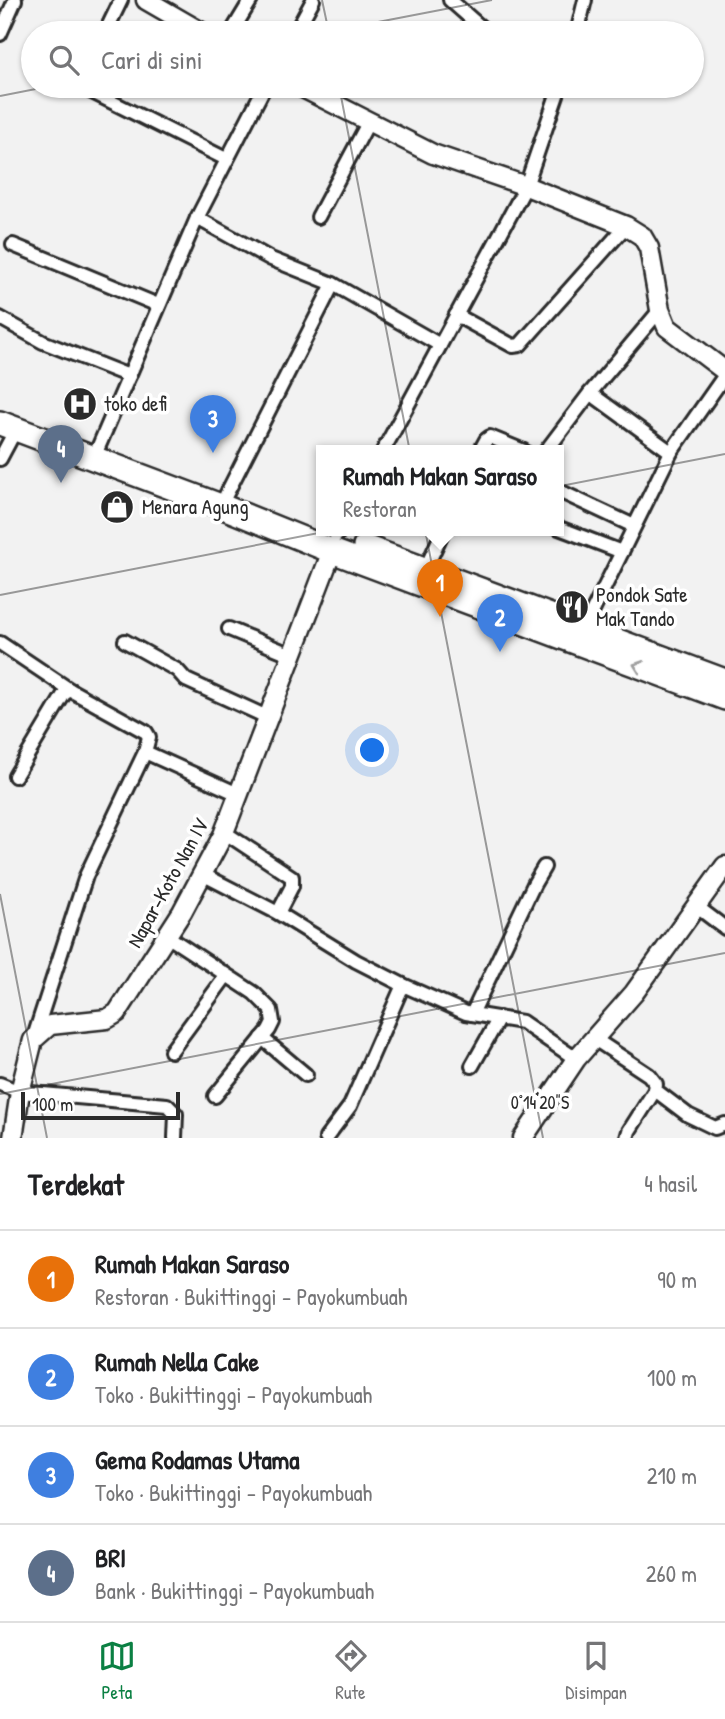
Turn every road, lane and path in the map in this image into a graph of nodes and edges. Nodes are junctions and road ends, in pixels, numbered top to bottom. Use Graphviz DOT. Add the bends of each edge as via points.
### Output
graph roads {
  1 [pos="15,0"];
  2 [pos="121,0"];
  3 [pos="146,0"];
  4 [pos="251,0"];
  5 [pos="313,0"];
  6 [pos="450,0"];
  7 [pos="585,0"];
  8 [pos="111,21"];
  9 [pos="182,21"];
  10 [pos="238,21"];
  11 [pos="302,21"];
  12 [pos="474,21"];
  13 [pos="580,21"];
  14 [pos="0,34"];
  15 [pos="104,98"];
  16 [pos="259,98"];
  17 [pos="321,98"];
  18 [pos="556,98"];
  19 [pos="368,123"];
  20 [pos="226,159"];
  21 [pos="526,186"];
  22 [pos="318,217"];
  23 [pos="197,218"];
  24 [pos="626,226"];
  25 [pos="13,245"];
  26 [pos="333,284"];
  27 [pos="158,305"];
  28 [pos="660,310"];
  29 [pos="456,315"];
  30 [pos="0,318"];
  31 [pos="440,345"];
  32 [pos="725,373"];
  33 [pos="129,376"];
  34 [pos="590,393"];
  35 [pos="0,410"];
  36 [pos="8,426"];
  37 [pos="386,445"];
  38 [pos="483,445"];
  39 [pos="509,445"];
  40 [pos="551,445"];
  41 [pos="98,448"];
  42 [pos="671,452"];
  43 [pos="0,459"];
  44 [pos="564,493"];
  45 [pos="226,495"];
  46 [pos="634,526"];
  47 [pos="316,530"];
  48 [pos="564,530"];
  49 [pos="316,532"];
  50 [pos="330,536"];
  51 [pos="441,536"];
  52 [pos="622,552"];
  53 [pos="426,569"];
  54 [pos="488,600"];
  55 [pos="536,619"];
  56 [pos="585,627"];
  57 [pos="229,629"];
  58 [pos="125,641"];
  59 [pos="0,643"];
  60 [pos="292,656"];
  61 [pos="725,681"];
  62 [pos="70,691"];
  63 [pos="725,698"];
  64 [pos="269,718"];
  65 [pos="145,752"];
  66 [pos="15,776"];
  67 [pos="238,794"];
  68 [pos="224,832"];
  69 [pos="725,866"];
  70 [pos="544,867"];
  71 [pos="204,875"];
  72 [pos="696,906"];
  73 [pos="278,913"];
  74 [pos="725,928"];
  75 [pos="167,936"];
  76 [pos="226,976"];
  77 [pos="402,985"];
  78 [pos="472,1014"];
  79 [pos="499,1018"];
  80 [pos="262,1038"];
  81 [pos="593,1038"];
  82 [pos="33,1040"];
  83 [pos="171,1051"];
  84 [pos="576,1059"];
  85 [pos="472,1066"];
  86 [pos="306,1075"];
  87 [pos="0,1084"];
  88 [pos="655,1090"];
  89 [pos="20,1092"];
  90 [pos="215,1096"];
  91 [pos="725,1124"];
  92 [pos="13,1138"];
  93 [pos="175,1138"];
  94 [pos="326,1138"];
  95 [pos="523,1138"];
  96 [pos="628,1138"];
  1 -- 14 [label="street"];
  2 -- 8 [label="street"];
  3 -- 9 [label="street"];
  4 -- 10 [label="street"];
  5 -- 11 [label="street"];
  6 -- 12 [label="street"];
  7 -- 13 [label="street"];
  15 -- 20 [label="street"];
  16 -- 20 [label="street"];
  17 -- 19 [label="street"];
  18 -- 21 [label="street"];
  19 -- 21 [label="street" via="433,154"];
  19 -- 22 [label="street"];
  20 -- 23 [label="street"];
  21 -- 24 [label="street"];
  21 -- 29 [label="street"];
  23 -- 26 [label="street" via="271,259"];
  23 -- 27 [label="street"];
  24 -- 28 [label="street" via="642,236 649,248"];
  24 -- 29 [label="street" via="520,345 513,346"];
  25 -- 27 [label="street"];
  26 -- 31 [label="street"];
  26 -- 45 [label="street"];
  27 -- 33 [label="street"];
  28 -- 32 [label="street" via="667,327"];
  28 -- 34 [label="street"];
  29 -- 31 [label="street"];
  30 -- 33 [label="street" via="43,342"];
  31 -- 37 [label="street"];
  32 -- 42 [label="street"];
  33 -- 41 [label="street"];
  34 -- 40 [label="street"];
  34 -- 42 [label="street"];
  35 -- 41 [label="highway"];
  36 -- 43 [label="street"];
  36 -- 49 [label="highway" via="226,508"];
  38 -- 39 [label="street" via="490,437"];
  41 -- 45 [label="highway"];
  42 -- 46 [label="street"];
  44 -- 46 [label="street"];
  45 -- 47 [label="highway"];
  46 -- 52 [label="street"];
  48 -- 52 [label="street"];
  50 -- 53 [label="highway"];
  50 -- 54 [label="highway"];
  50 -- 60 [label="street, Napar-Koto Nan IV"];
  51 -- 53 [label="street"];
  52 -- 56 [label="street"];
  53 -- 54 [label="highway"];
  54 -- 55 [label="highway"];
  55 -- 56 [label="highway"];
  63 -- 55 [label="highway, one-way"];
  56 -- 61 [label="highway"];
  57 -- 60 [label="street"];
  58 -- 64 [label="street" via="177,670 186,680"];
  59 -- 62 [label="street"];
  60 -- 64 [label="street, Napar-Koto Nan IV"];
  62 -- 65 [label="street" via="146,732"];
  62 -- 66 [label="street"];
  64 -- 67 [label="street, Napar-Koto Nan IV"];
  65 -- 67 [label="street"];
  65 -- 82 [label="street" via="86,876"];
  67 -- 68 [label="street, Napar-Koto Nan IV"];
  68 -- 71 [label="street, Napar-Koto Nan IV"];
  68 -- 73 [label="street" via="292,877"];
  69 -- 72 [label="street"];
  70 -- 78 [label="street"];
  71 -- 73 [label="street"];
  71 -- 75 [label="street, Napar-Koto Nan IV"];
  72 -- 74 [label="street"];
  72 -- 81 [label="street" via="634,993"];
  73 -- 77 [label="street"];
  75 -- 76 [label="street"];
  75 -- 82 [label="street, Napar-Koto Nan IV" via="117,1013 50,1025"];
  76 -- 80 [label="street" via="271,1010 273,1022"];
  76 -- 83 [label="street"];
  77 -- 78 [label="street"];
  77 -- 94 [label="street" via="349,1106"];
  78 -- 79 [label="street"];
  79 -- 84 [label="street" via="528,1025"];
  79 -- 85 [label="street"];
  80 -- 86 [label="street"];
  80 -- 90 [label="street"];
  81 -- 84 [label="street"];
  81 -- 88 [label="street" via="649,1074"];
  82 -- 89 [label="street"];
  84 -- 95 [label="street"];
  87 -- 89 [label="street"];
  88 -- 91 [label="street" via="709,1126"];
  88 -- 96 [label="street"];
  89 -- 92 [label="street"];
  89 -- 93 [label="street" via="167,1105 176,1114"];
}
